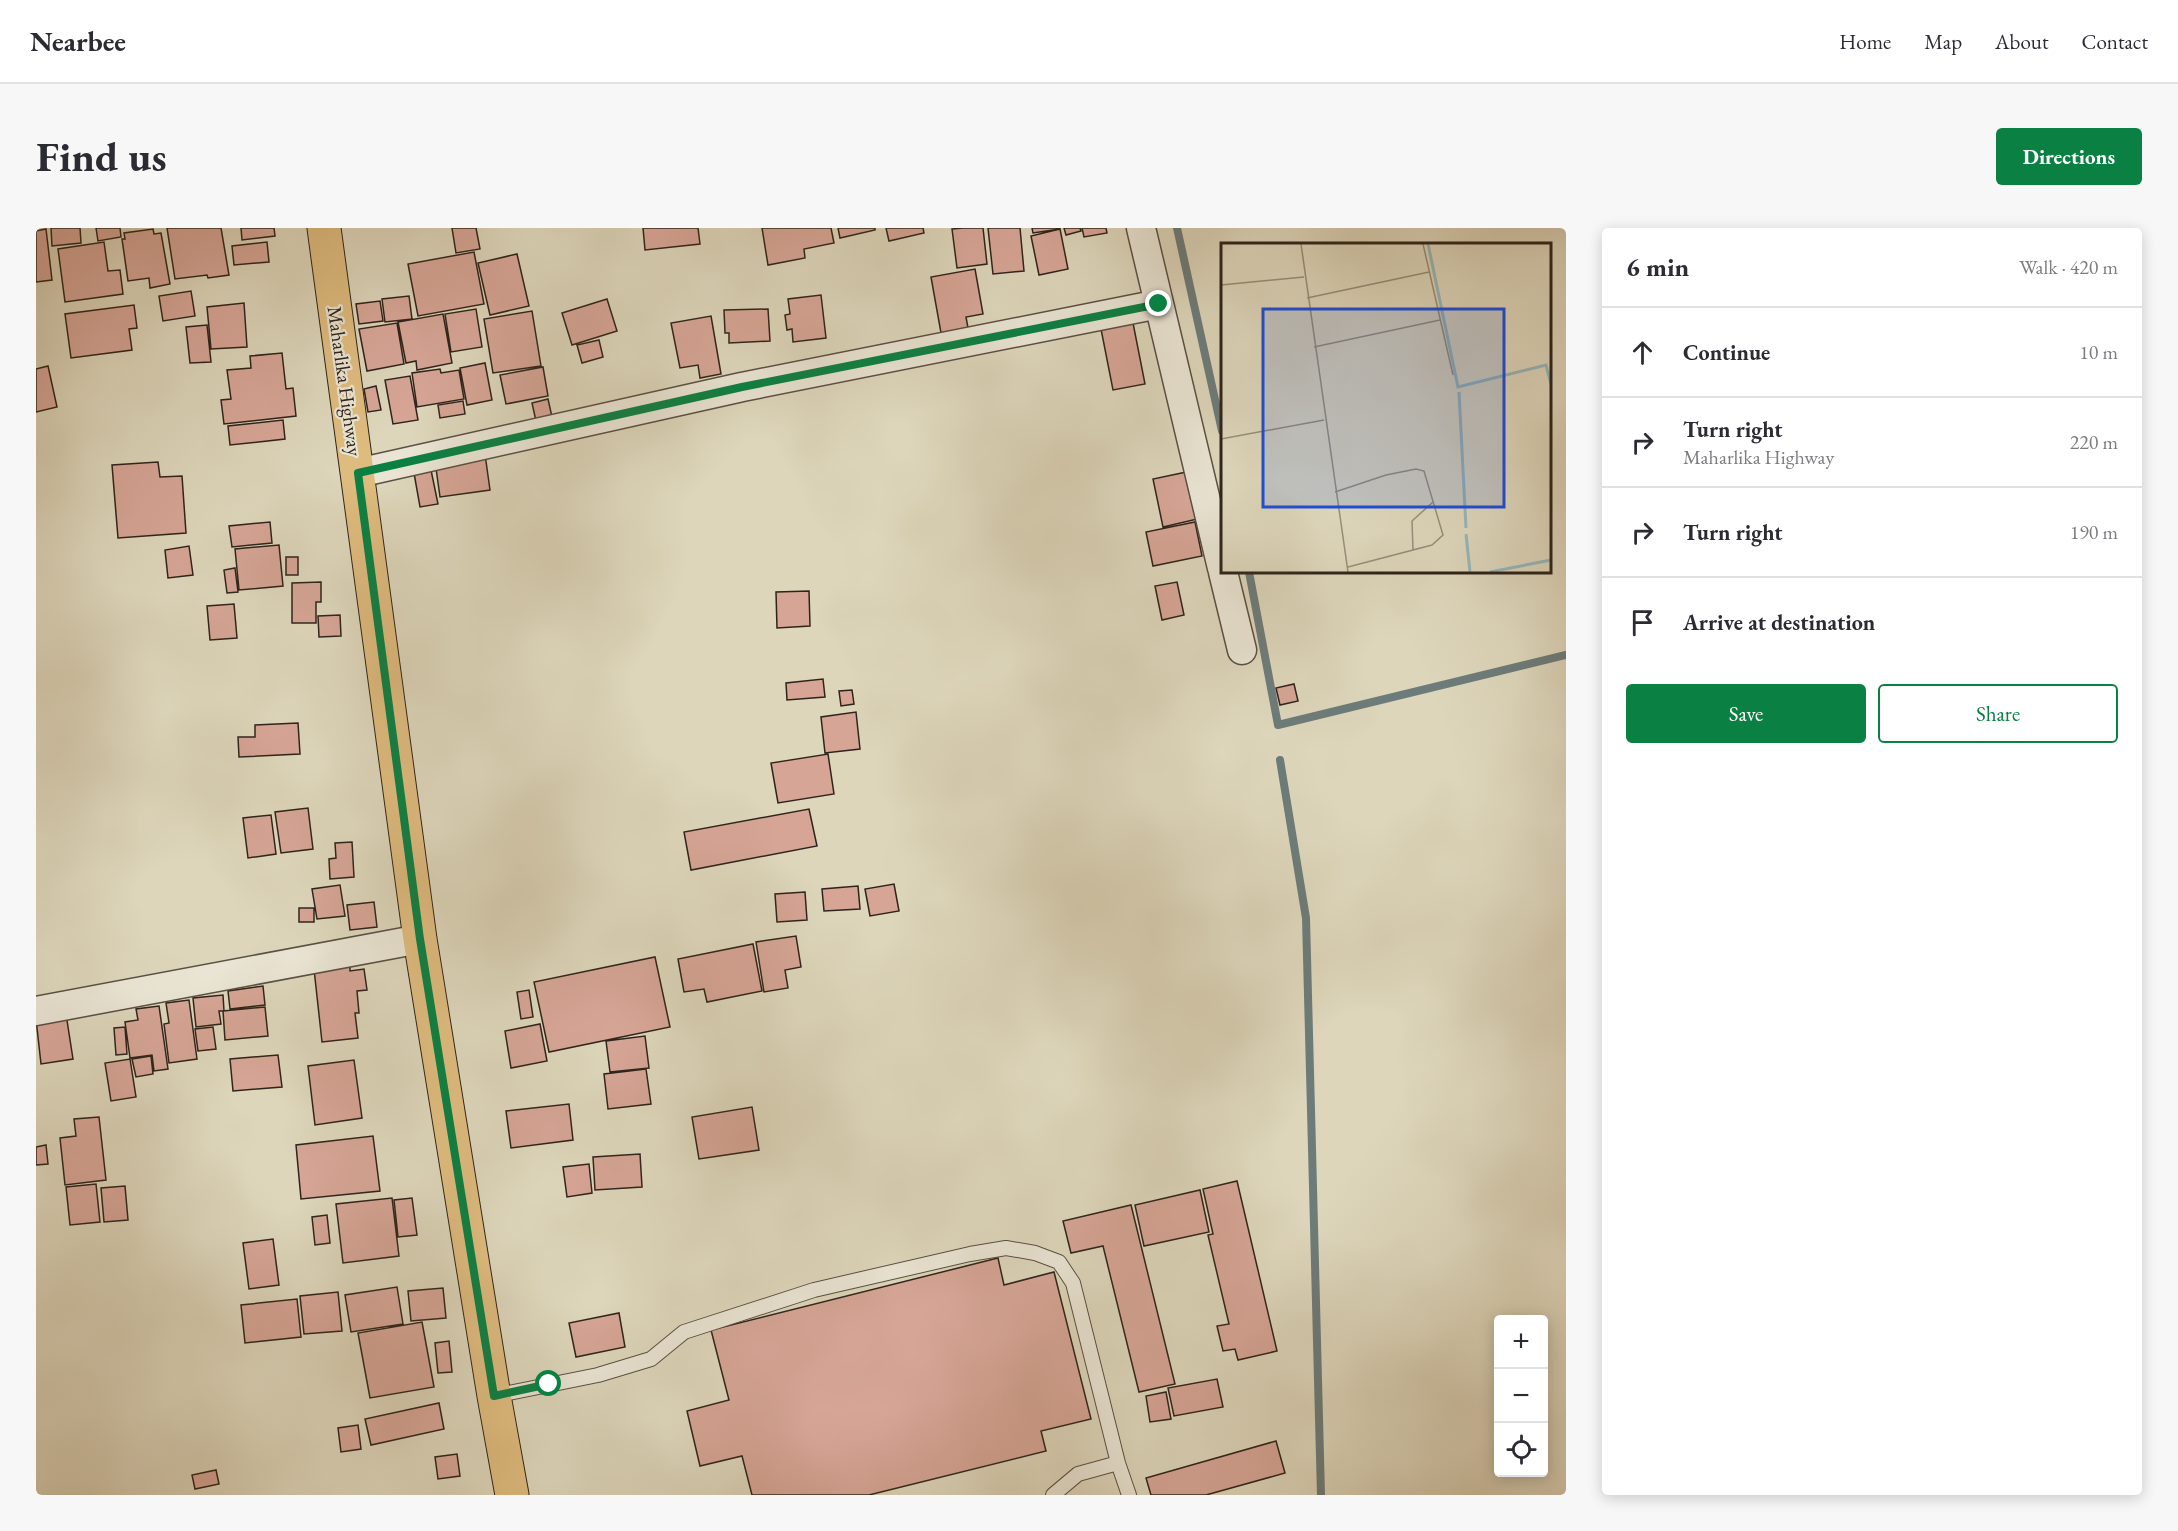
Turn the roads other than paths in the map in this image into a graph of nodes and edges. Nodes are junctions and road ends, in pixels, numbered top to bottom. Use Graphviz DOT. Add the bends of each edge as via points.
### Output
graph roads {
  1 [pos="324,228"];
  2 [pos="1142,228"];
  3 [pos="1159,304"];
  4 [pos="358,473"];
  5 [pos="1221,562"];
  6 [pos="1224,573"];
  7 [pos="1242,650"];
  8 [pos="420,939"];
  9 [pos="36,1011"];
  10 [pos="494,1396"];
  11 [pos="1118,1463"];
  12 [pos="512,1495"];
  13 [pos="1053,1495"];
  14 [pos="1129,1495"];
  1 -- 4 [label="main road, Maharlika Highway"];
  2 -- 3 [label="street"];
  3 -- 4 [label="street" via="742,387"];
  3 -- 5 [label="street"];
  4 -- 8 [label="main road, Maharlika Highway"];
  6 -- 7 [label="street"];
  8 -- 9 [label="street"];
  8 -- 10 [label="main road, Maharlika Highway"];
  10 -- 11 [label="lane" via="598,1375 651,1359 684,1332 814,1290 1006,1248 1059,1262 1073,1283"];
  10 -- 12 [label="main road, Maharlika Highway"];
  11 -- 13 [label="lane" via="1078,1474"];
  11 -- 14 [label="lane"];
}
